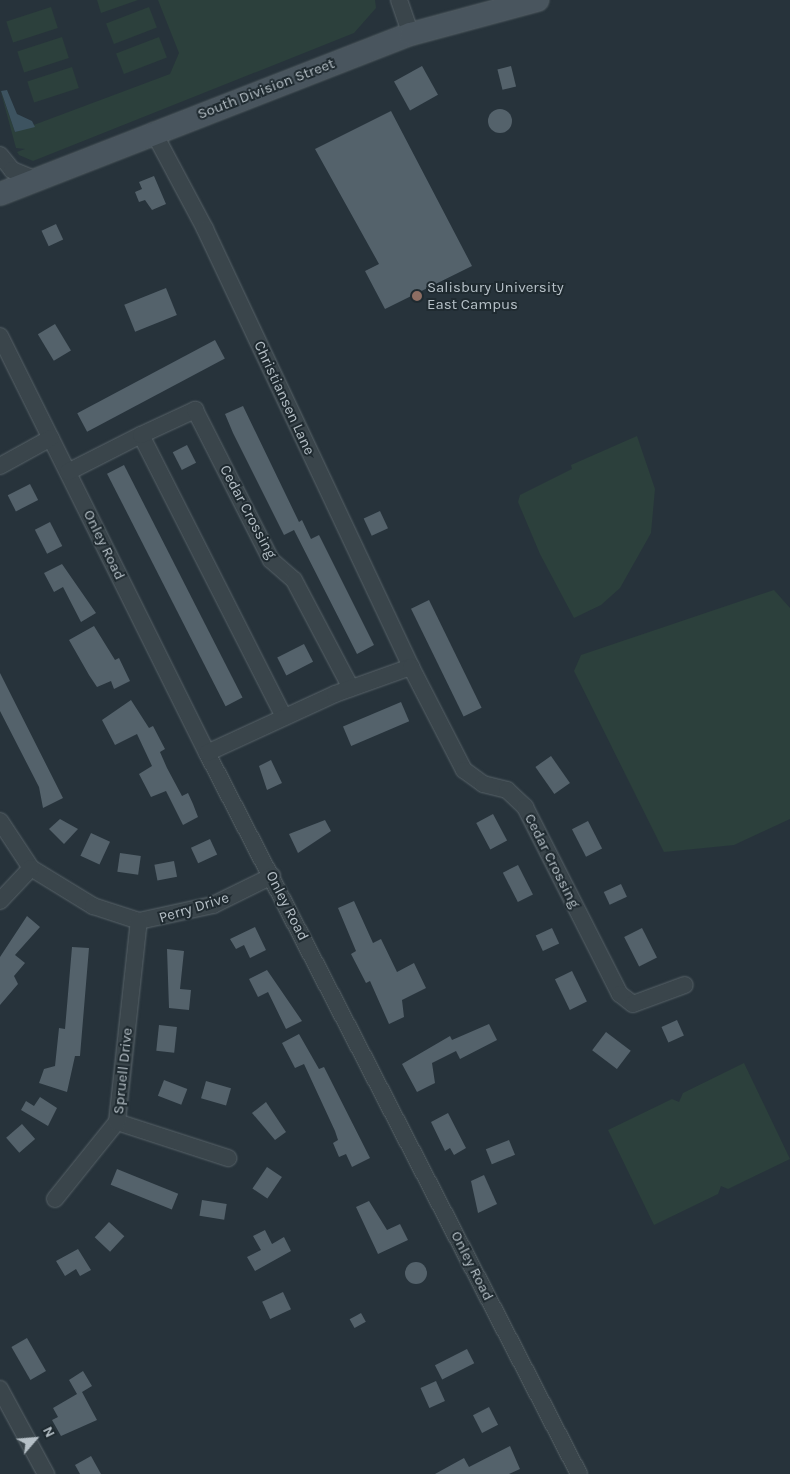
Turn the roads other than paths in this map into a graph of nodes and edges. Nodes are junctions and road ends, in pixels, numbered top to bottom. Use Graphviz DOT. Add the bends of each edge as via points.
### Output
graph roads {
  1 [pos="400,0"];
  2 [pos="537,0"];
  3 [pos="411,34"];
  4 [pos="153,131"];
  5 [pos="0,155"];
  6 [pos="38,180"];
  7 [pos="0,194"];
  8 [pos="0,336"];
  9 [pos="141,435"];
  10 [pos="50,438"];
  11 [pos="0,466"];
  12 [pos="68,472"];
  13 [pos="411,667"];
  14 [pos="351,688"];
  15 [pos="284,717"];
  16 [pos="207,752"];
  17 [pos="0,821"];
  18 [pos="31,868"];
  19 [pos="272,876"];
  20 [pos="0,901"];
  21 [pos="139,921"];
  22 [pos="686,985"];
  23 [pos="117,1122"];
  24 [pos="228,1158"];
  25 [pos="55,1199"];
  26 [pos="0,1389"];
  27 [pos="46,1474"];
  28 [pos="579,1474"];
  1 -- 3 [label="street"];
  2 -- 3 [label="street, South Division Street"];
  3 -- 4 [label="street, South Division Street"];
  4 -- 6 [label="street, South Division Street"];
  4 -- 13 [label="street, Christiansen Lane" via="205,228"];
  5 -- 6 [label="street" via="12,170"];
  6 -- 7 [label="street, South Division Street"];
  8 -- 10 [label="street, Onley Road"];
  9 -- 12 [label="street, Cedar Crossing"];
  9 -- 14 [label="street, Cedar Crossing" via="195,410 271,560 294,580"];
  9 -- 15 [label="street"];
  10 -- 11 [label="street"];
  10 -- 12 [label="street, Onley Road"];
  12 -- 16 [label="street, Onley Road"];
  13 -- 14 [label="street"];
  13 -- 22 [label="street, Cedar Crossing" via="464,770 484,784 508,790 525,807 620,994 633,1004"];
  14 -- 15 [label="street"];
  15 -- 16 [label="street"];
  16 -- 19 [label="street, Onley Road"];
  17 -- 18 [label="street, Perry Drive"];
  18 -- 20 [label="street"];
  18 -- 21 [label="street, Perry Drive" via="93,906"];
  19 -- 21 [label="street, Perry Drive" via="213,905"];
  19 -- 28 [label="street, Onley Road"];
  21 -- 23 [label="street, Spruell Drive"];
  23 -- 24 [label="street"];
  23 -- 25 [label="street, Spruell Drive"];
  26 -- 27 [label="street"];
}
